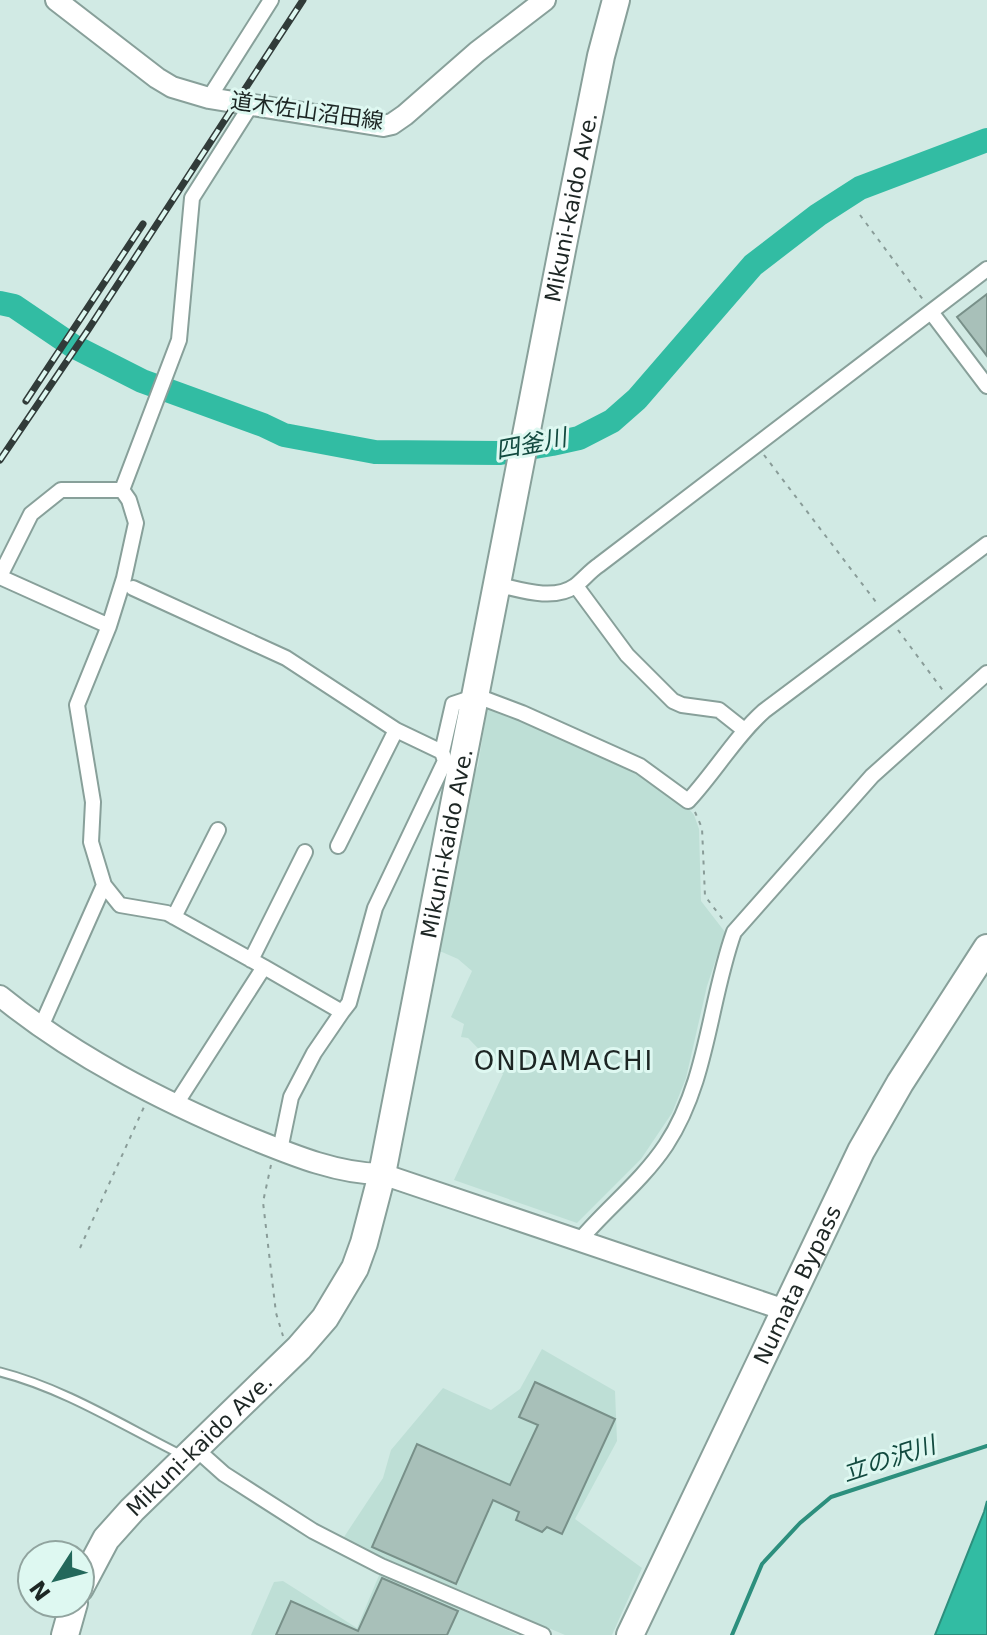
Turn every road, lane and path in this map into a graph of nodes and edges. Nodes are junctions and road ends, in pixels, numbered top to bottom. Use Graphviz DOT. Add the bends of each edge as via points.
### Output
graph roads {
  1 [pos="56,0"];
  2 [pos="271,0"];
  3 [pos="545,0"];
  4 [pos="616,0"];
  5 [pos="209,98"];
  6 [pos="251,105"];
  7 [pos="860,215"];
  8 [pos="987,269"];
  9 [pos="931,312"];
  10 [pos="987,386"];
  11 [pos="757,446"];
  12 [pos="122,490"];
  13 [pos="987,544"];
  14 [pos="0,577"];
  15 [pos="499,585"];
  16 [pos="576,586"];
  17 [pos="133,588"];
  18 [pos="888,618"];
  19 [pos="109,626"];
  20 [pos="987,673"];
  21 [pos="477,696"];
  22 [pos="952,703"];
  23 [pos="743,729"];
  24 [pos="396,730"];
  25 [pos="442,752"];
  26 [pos="688,801"];
  27 [pos="218,830"];
  28 [pos="338,846"];
  29 [pos="305,852"];
  30 [pos="104,885"];
  31 [pos="174,917"];
  32 [pos="734,932"];
  33 [pos="987,948"];
  34 [pos="258,964"];
  35 [pos="0,996"];
  36 [pos="342,1012"];
  37 [pos="40,1029"];
  38 [pos="151,1091"];
  39 [pos="176,1104"];
  40 [pos="277,1149"];
  41 [pos="382,1174"];
  42 [pos="580,1240"];
  43 [pos="80,1248"];
  44 [pos="785,1310"];
  45 [pos="287,1347"];
  46 [pos="0,1372"];
  47 [pos="191,1453"];
  48 [pos="96,1558"];
  49 [pos="543,1635"];
  50 [pos="630,1635"];
  1 -- 5 [label="street, 道木佐山沼田線" via="157,78"];
  2 -- 5 [label="street"];
  3 -- 6 [label="street, 道木佐山沼田線" via="392,124"];
  4 -- 15 [label="highway, Mikuni-kaido Ave."];
  5 -- 6 [label="street, 道木佐山沼田線"];
  6 -- 12 [label="street" via="192,198 179,340"];
  7 -- 9 [label="path"];
  8 -- 9 [label="street"];
  9 -- 10 [label="street"];
  9 -- 11 [label="street"];
  11 -- 16 [label="street"];
  11 -- 18 [label="path"];
  12 -- 14 [label="street" via="61,490 31,514"];
  12 -- 19 [label="street" via="136,523"];
  13 -- 18 [label="street"];
  14 -- 19 [label="street"];
  15 -- 16 [label="street" via="543,593"];
  15 -- 21 [label="highway, Mikuni-kaido Ave."];
  16 -- 23 [label="street" via="627,655 673,701 719,710"];
  17 -- 24 [label="street" via="286,658"];
  18 -- 22 [label="path"];
  18 -- 23 [label="street"];
  19 -- 30 [label="street" via="77,705 93,802 91,842"];
  20 -- 22 [label="street"];
  21 -- 25 [label="street" via="453,704"];
  21 -- 26 [label="street" via="640,766"];
  21 -- 41 [label="highway, Mikuni-kaido Ave."];
  22 -- 32 [label="street" via="872,776"];
  23 -- 26 [label="street"];
  24 -- 25 [label="street"];
  24 -- 28 [label="street"];
  25 -- 36 [label="street" via="445,761 375,908"];
  26 -- 32 [label="path" via="702,828 705,896"];
  27 -- 31 [label="street"];
  29 -- 34 [label="street"];
  30 -- 31 [label="street" via="120,905"];
  30 -- 37 [label="street"];
  31 -- 34 [label="street"];
  32 -- 42 [label="street" via="696,1083 677,1126 646,1170"];
  33 -- 44 [label="highway, Numata Bypass" via="861,1151"];
  34 -- 36 [label="street"];
  34 -- 39 [label="street"];
  35 -- 37 [label="street"];
  36 -- 40 [label="street" via="291,1097"];
  37 -- 38 [label="street"];
  38 -- 39 [label="street"];
  38 -- 43 [label="path"];
  39 -- 40 [label="street"];
  40 -- 41 [label="street" via="361,1174"];
  40 -- 45 [label="path" via="263,1202 276,1313"];
  41 -- 42 [label="street"];
  41 -- 47 [label="highway, Mikuni-kaido Ave." via="364,1243 337,1301 313,1333"];
  42 -- 44 [label="street"];
  44 -- 50 [label="highway, Numata Bypass"];
  46 -- 47 [label="lane"];
  47 -- 48 [label="highway, Mikuni-kaido Ave." via="106,1539"];
  47 -- 49 [label="street" via="313,1531"];
}
